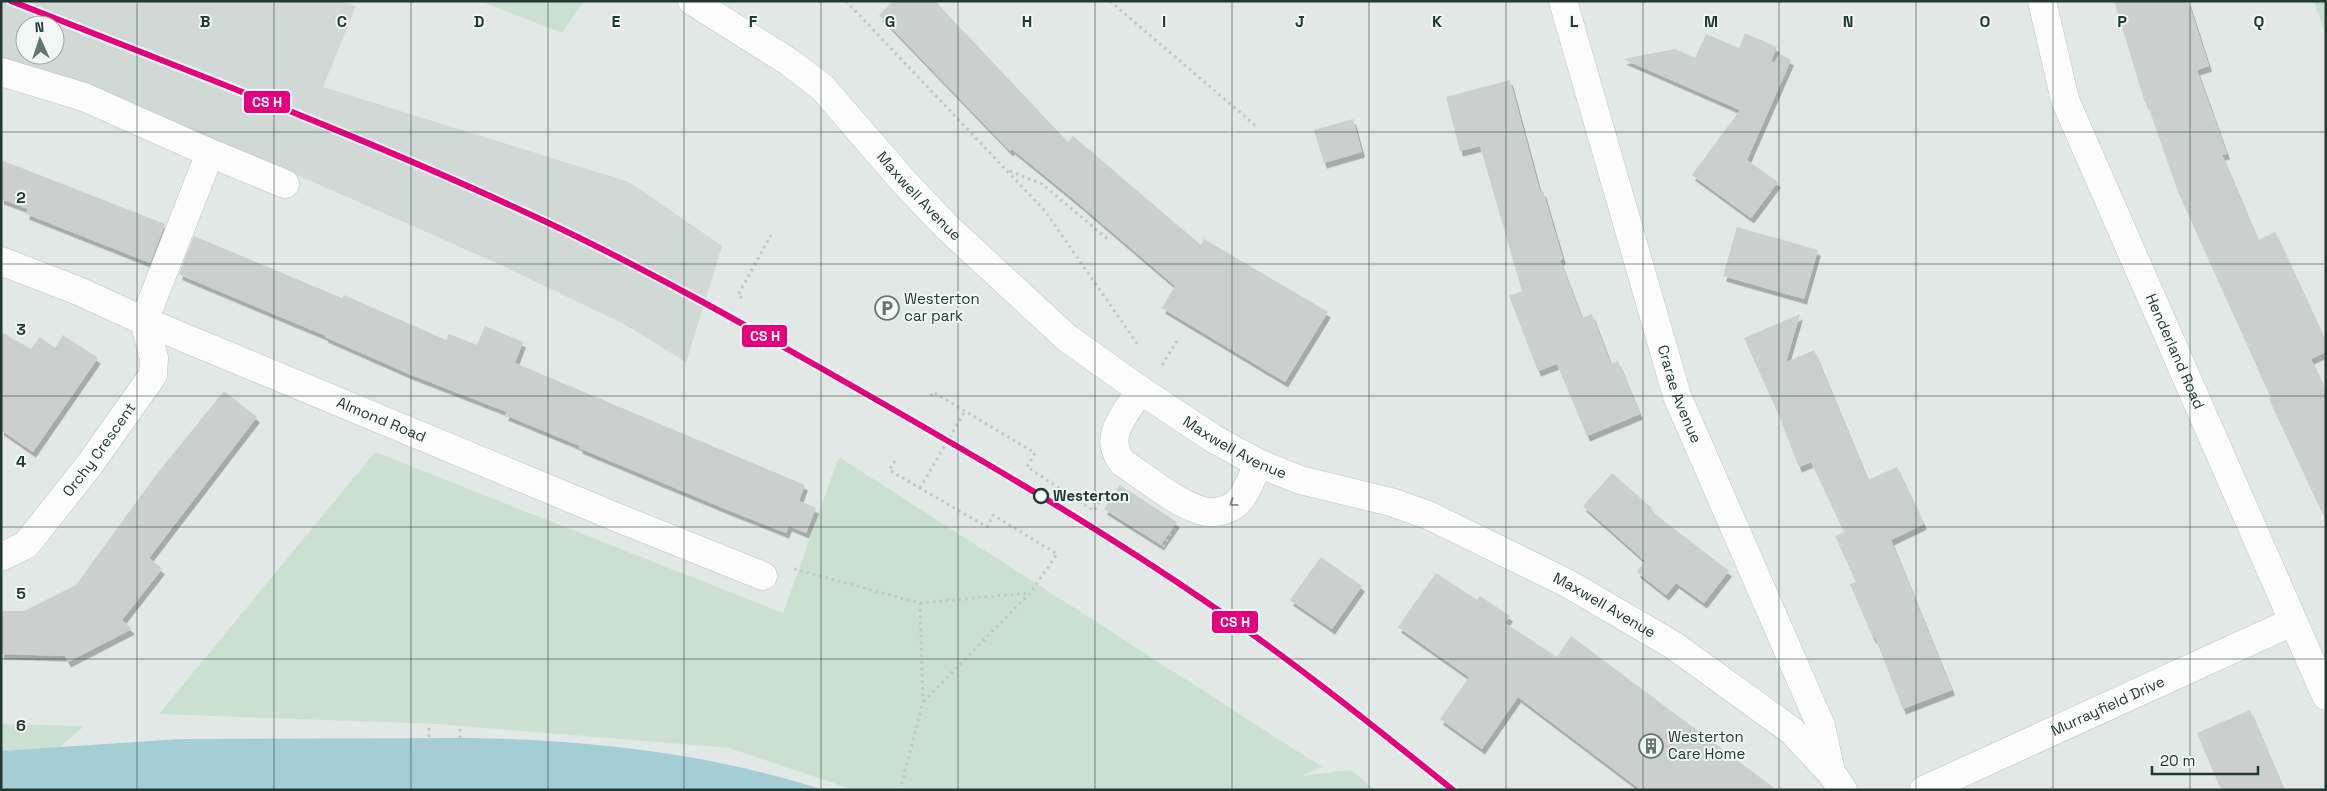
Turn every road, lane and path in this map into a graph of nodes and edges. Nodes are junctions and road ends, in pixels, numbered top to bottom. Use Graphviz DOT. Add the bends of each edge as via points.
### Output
graph roads {
  1 [pos="692,1"];
  2 [pos="846,1"];
  3 [pos="1110,1"];
  4 [pos="1563,1"];
  5 [pos="2042,1"];
  6 [pos="1,72"];
  7 [pos="1257,127"];
  8 [pos="210,153"];
  9 [pos="1007,170"];
  10 [pos="285,184"];
  11 [pos="771,236"];
  12 [pos="1110,241"];
  13 [pos="1,261"];
  14 [pos="742,298"];
  15 [pos="144,321"];
  16 [pos="1177,341"];
  17 [pos="1167,357"];
  18 [pos="1131,384"];
  19 [pos="931,396"];
  20 [pos="964,411"];
  21 [pos="895,461"];
  22 [pos="1258,463"];
  23 [pos="1123,464"];
  24 [pos="920,488"];
  25 [pos="1,557"];
  26 [pos="763,576"];
  27 [pos="1030,593"];
  28 [pos="920,603"];
  29 [pos="2292,622"];
  30 [pos="2326,696"];
  31 [pos="923,702"];
  32 [pos="429,728"];
  33 [pos="460,729"];
  34 [pos="460,748"];
  35 [pos="479,748"];
  36 [pos="412,749"];
  37 [pos="429,749"];
  38 [pos="1837,782"];
  39 [pos="900,790"];
  40 [pos="1924,790"];
  1 -- 18 [label="street, Maxwell Avenue" via="789,62 822,87 948,228 1067,338"];
  2 -- 9 [label="path"];
  3 -- 7 [label="path"];
  4 -- 38 [label="street, Crarae Avenue" via="1677,396 1821,726"];
  5 -- 29 [label="street, Henderland Road" via="2065,100"];
  6 -- 8 [label="street" via="84,97"];
  8 -- 10 [label="street"];
  8 -- 15 [label="street"];
  9 -- 12 [label="path" via="1042,184"];
  9 -- 18 [label="path" via="1046,211 1138,344"];
  11 -- 14 [label="path" via="738,295"];
  13 -- 15 [label="street, Almond Road"];
  15 -- 25 [label="street, Orchy Crescent" via="154,358 153,375 90,464 26,545"];
  15 -- 26 [label="street, Almond Road"];
  16 -- 17 [label="path"];
  18 -- 22 [label="street, Maxwell Avenue" via="1214,439"];
  18 -- 23 [label="street" via="1114,434 1113,447"];
  19 -- 20 [label="path" via="934,392"];
  20 -- 23 [label="path" via="1035,453 1027,467 1094,511"];
  20 -- 24 [label="path"];
  21 -- 24 [label="path" via="889,470"];
  22 -- 23 [label="street, one-way" via="1242,496 1233,506 1217,512 1205,512 1189,506"];
  22 -- 38 [label="street, Maxwell Avenue" via="1300,480 1391,502 1428,515 1567,583 1673,645 1792,731"];
  24 -- 27 [label="path" via="987,527 993,515 1057,554"];
  26 -- 28 [label="path" via="783,566"];
  27 -- 28 [label="path"];
  27 -- 31 [label="path"];
  28 -- 31 [label="path"];
  29 -- 30 [label="street, Henderland Road"];
  29 -- 40 [label="street, Murrayfield Drive"];
  31 -- 39 [label="path"];
  32 -- 37 [label="path"];
  33 -- 34 [label="path"];
  34 -- 35 [label="path"];
  34 -- 37 [label="path"];
  36 -- 37 [label="path"];
}
